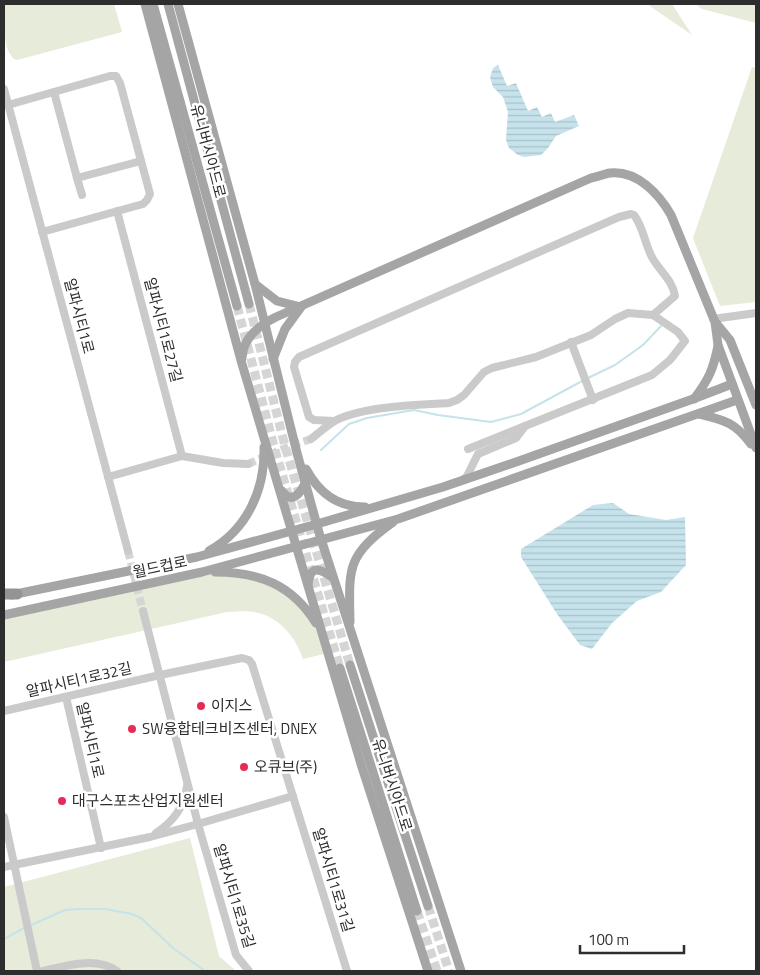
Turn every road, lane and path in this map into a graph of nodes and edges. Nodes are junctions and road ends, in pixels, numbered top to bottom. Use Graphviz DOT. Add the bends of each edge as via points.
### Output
graph roads {
  1 [pos="145,4"];
  2 [pos="153,4"];
  3 [pos="168,4"];
  4 [pos="178,4"];
  5 [pos="4,89"];
  6 [pos="54,92"];
  7 [pos="8,105"];
  8 [pos="141,162"];
  9 [pos="77,178"];
  10 [pos="82,195"];
  11 [pos="117,211"];
  12 [pos="42,232"];
  13 [pos="255,284"];
  14 [pos="248,304"];
  15 [pos="237,306"];
  16 [pos="301,307"];
  17 [pos="756,313"];
  18 [pos="653,315"];
  19 [pos="714,320"];
  20 [pos="264,323"];
  21 [pos="570,342"];
  22 [pos="718,345"];
  23 [pos="273,359"];
  24 [pos="242,364"];
  25 [pos="732,384"];
  26 [pos="693,399"];
  27 [pos="593,400"];
  28 [pos="738,400"];
  29 [pos="756,405"];
  30 [pos="699,414"];
  31 [pos="334,421"];
  32 [pos="526,426"];
  33 [pos="263,436"];
  34 [pos="311,439"];
  35 [pos="756,448"];
  36 [pos="468,449"];
  37 [pos="297,453"];
  38 [pos="756,454"];
  39 [pos="182,456"];
  40 [pos="248,464"];
  41 [pos="470,469"];
  42 [pos="480,474"];
  43 [pos="108,477"];
  44 [pos="464,479"];
  45 [pos="306,481"];
  46 [pos="280,488"];
  47 [pos="375,507"];
  48 [pos="398,518"];
  49 [pos="317,524"];
  50 [pos="292,531"];
  51 [pos="322,541"];
  52 [pos="297,547"];
  53 [pos="128,551"];
  54 [pos="197,557"];
  55 [pos="202,572"];
  56 [pos="332,577"];
  57 [pos="308,585"];
  58 [pos="17,594"];
  59 [pos="4,595"];
  60 [pos="144,611"];
  61 [pos="4,615"];
  62 [pos="350,630"];
  63 [pos="324,640"];
  64 [pos="350,665"];
  65 [pos="340,668"];
  66 [pos="160,675"];
  67 [pos="66,697"];
  68 [pos="4,711"];
  69 [pos="187,781"];
  70 [pos="293,796"];
  71 [pos="4,818"];
  72 [pos="198,824"];
  73 [pos="150,837"];
  74 [pos="101,848"];
  75 [pos="15,865"];
  76 [pos="4,867"];
  77 [pos="428,906"];
  78 [pos="417,911"];
  79 [pos="420,948"];
  80 [pos="457,960"];
  81 [pos="37,971"];
  82 [pos="43,971"];
  83 [pos="117,971"];
  84 [pos="249,971"];
  85 [pos="347,971"];
  86 [pos="421,971"];
  87 [pos="428,971"];
  88 [pos="455,971"];
  89 [pos="461,971"];
  1 -- 24 [label="main road"];
  2 -- 15 [label="main road, 유니버시아드로"];
  3 -- 14 [label="main road, 유니버시아드로"];
  4 -- 13 [label="main road"];
  5 -- 7 [label="street, 알파시티1로"];
  6 -- 7 [label="street"];
  6 -- 8 [label="street" via="116,76"];
  6 -- 9 [label="street"];
  7 -- 12 [label="street, 알파시티1로"];
  8 -- 9 [label="street"];
  8 -- 11 [label="street" via="150,194 143,204"];
  9 -- 10 [label="street"];
  11 -- 12 [label="street"];
  11 -- 39 [label="street, 알파시티1로27길"];
  12 -- 43 [label="street, 알파시티1로"];
  13 -- 16 [label="main road" via="277,301"];
  13 -- 20 [label="main road"];
  16 -- 19 [label="main road" via="591,178 611,173 639,181 662,200"];
  16 -- 20 [label="main road"];
  16 -- 23 [label="main road" via="285,329"];
  17 -- 19 [label="street"];
  18 -- 21 [label="street" via="628,313 591,335"];
  18 -- 27 [label="street" via="678,332 685,341 652,375"];
  18 -- 31 [label="street" via="674,296 674,290 652,258 637,219 634,215 626,215 299,357 294,367 309,417"];
  19 -- 22 [label="main road"];
  19 -- 29 [label="main road" via="730,340"];
  20 -- 23 [label="main road"];
  20 -- 24 [label="main road" via="253,332 243,348"];
  21 -- 27 [label="street"];
  21 -- 31 [label="street" via="536,357 484,372 464,395 449,403 362,412"];
  22 -- 25 [label="main road"];
  22 -- 26 [label="main road" via="707,382"];
  23 -- 37 [label="main road"];
  24 -- 33 [label="main road"];
  25 -- 26 [label="main road, 월드컵로"];
  25 -- 28 [label="main road"];
  26 -- 42 [label="main road, 월드컵로"];
  27 -- 32 [label="street"];
  28 -- 30 [label="main road"];
  28 -- 35 [label="main road"];
  30 -- 38 [label="main road" via="724,420 742,431"];
  30 -- 48 [label="main road"];
  31 -- 34 [label="street"];
  32 -- 36 [label="street"];
  32 -- 41 [label="street" via="516,438 478,454"];
  33 -- 46 [label="main road"];
  33 -- 54 [label="main road" via="260,490 231,534"];
  37 -- 45 [label="main road"];
  37 -- 47 [label="main road" via="318,488 326,494 346,505"];
  39 -- 40 [label="street"];
  39 -- 43 [label="street"];
  41 -- 42 [label="street"];
  41 -- 44 [label="street"];
  42 -- 44 [label="main road, 월드컵로"];
  43 -- 53 [label="street, 알파시티1로"];
  44 -- 47 [label="main road, 월드컵로"];
  45 -- 46 [label="main road" via="297,496 291,498"];
  45 -- 49 [label="main road"];
  46 -- 50 [label="main road"];
  47 -- 49 [label="main road, 월드컵로"];
  48 -- 51 [label="main road, 월드컵로"];
  48 -- 62 [label="main road" via="373,536 352,564"];
  49 -- 50 [label="main road, 월드컵로"];
  49 -- 51 [label="main road"];
  50 -- 52 [label="main road"];
  50 -- 54 [label="main road, 월드컵로"];
  51 -- 52 [label="main road, 월드컵로"];
  51 -- 56 [label="main road"];
  52 -- 55 [label="main road, 월드컵로"];
  52 -- 57 [label="main road"];
  54 -- 58 [label="main road, 월드컵로"];
  55 -- 61 [label="main road, 월드컵로"];
  55 -- 63 [label="main road" via="241,573 278,585 307,609"];
  56 -- 57 [label="main road" via="315,570 309,576"];
  56 -- 62 [label="main road"];
  57 -- 63 [label="main road"];
  58 -- 59 [label="highway"];
  60 -- 66 [label="street"];
  62 -- 80 [label="main road"];
  63 -- 79 [label="main road"];
  64 -- 77 [label="main road, 유니버시아드로"];
  65 -- 78 [label="main road, 유니버시아드로"];
  66 -- 67 [label="street, 알파시티1로32길"];
  66 -- 69 [label="street"];
  66 -- 70 [label="street, 알파시티1로31길" via="242,658 249,660"];
  67 -- 68 [label="street, 알파시티1로32길"];
  67 -- 74 [label="street, 알파시티1로"];
  69 -- 72 [label="street"];
  69 -- 73 [label="street" via="181,808 166,826"];
  70 -- 72 [label="street"];
  70 -- 85 [label="street, 알파시티1로31길"];
  71 -- 75 [label="street"];
  72 -- 73 [label="street"];
  72 -- 84 [label="street, 알파시티1로35길" via="236,955"];
  73 -- 74 [label="street"];
  74 -- 75 [label="street"];
  75 -- 76 [label="street"];
  75 -- 81 [label="street"];
  79 -- 86 [label="main road"];
  79 -- 87 [label="main road"];
  80 -- 88 [label="main road"];
  80 -- 89 [label="main road"];
  82 -- 83 [label="street" via="74,964 99,964"];
}
